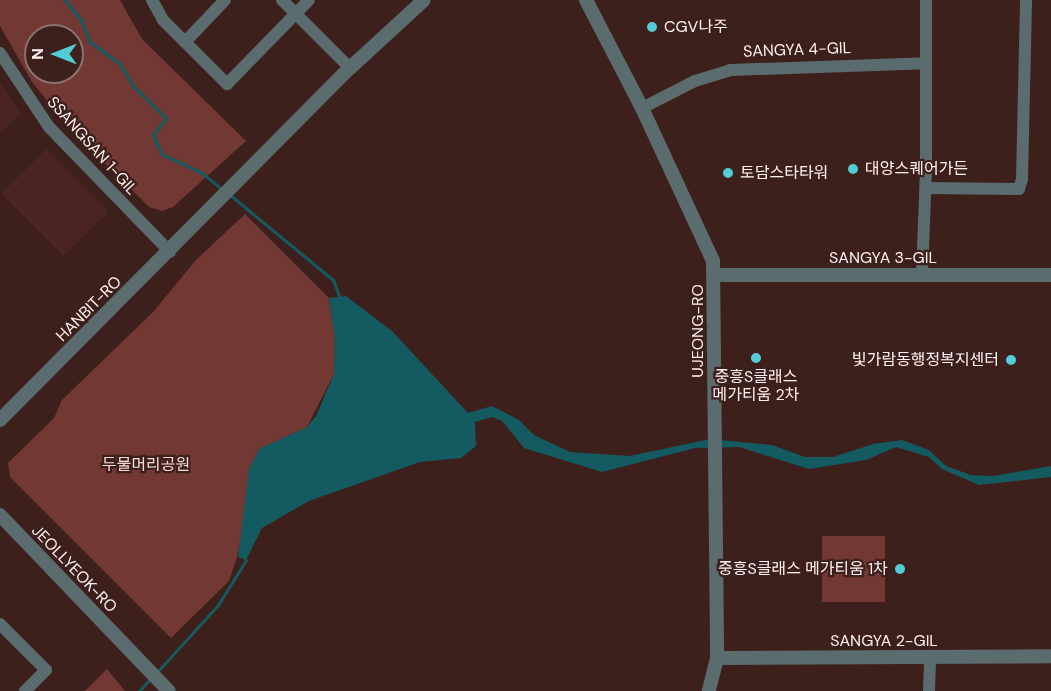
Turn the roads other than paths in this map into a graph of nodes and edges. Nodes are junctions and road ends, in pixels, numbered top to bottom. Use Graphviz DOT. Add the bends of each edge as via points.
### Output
graph roads {
  1 [pos="152,0"];
  2 [pos="225,0"];
  3 [pos="282,0"];
  4 [pos="309,0"];
  5 [pos="424,0"];
  6 [pos="586,0"];
  7 [pos="926,0"];
  8 [pos="1026,0"];
  9 [pos="295,13"];
  10 [pos="185,42"];
  11 [pos="0,53"];
  12 [pos="926,63"];
  13 [pos="350,69"];
  14 [pos="642,108"];
  15 [pos="926,188"];
  16 [pos="170,252"];
  17 [pos="922,274"];
  18 [pos="1051,274"];
  19 [pos="714,275"];
  20 [pos="0,420"];
  21 [pos="0,515"];
  22 [pos="0,624"];
  23 [pos="1051,656"];
  24 [pos="930,657"];
  25 [pos="717,658"];
  26 [pos="25,691"];
  27 [pos="169,691"];
  28 [pos="709,691"];
  29 [pos="929,691"];
  1 -- 10 [label="street" via="158,13"];
  2 -- 10 [label="street"];
  3 -- 9 [label="street"];
  4 -- 9 [label="street"];
  5 -- 13 [label="street"];
  6 -- 14 [label="street, UJEONG-RO"];
  7 -- 12 [label="street"];
  8 -- 15 [label="street" via="1019,189"];
  9 -- 10 [label="street" via="227,84"];
  9 -- 13 [label="street"];
  11 -- 16 [label="street, SSANGSAN 1-GIL" via="50,127"];
  12 -- 14 [label="street, SANGYA 4-GIL" via="730,70 695,81"];
  12 -- 15 [label="street"];
  13 -- 16 [label="street, HANBIT-RO"];
  14 -- 19 [label="street, UJEONG-RO" via="703,237"];
  15 -- 17 [label="street"];
  16 -- 20 [label="street, HANBIT-RO"];
  17 -- 18 [label="street, SANGYA 3-GIL"];
  17 -- 19 [label="street, SANGYA 3-GIL"];
  19 -- 25 [label="street, UJEONG-RO"];
  21 -- 27 [label="street, JEOLLYEOK-RO"];
  22 -- 26 [label="street" via="46,670"];
  23 -- 24 [label="street, SANGYA 2-GIL"];
  24 -- 25 [label="street, SANGYA 2-GIL"];
  24 -- 29 [label="street"];
  25 -- 28 [label="street, UJEONG-RO"];
}
